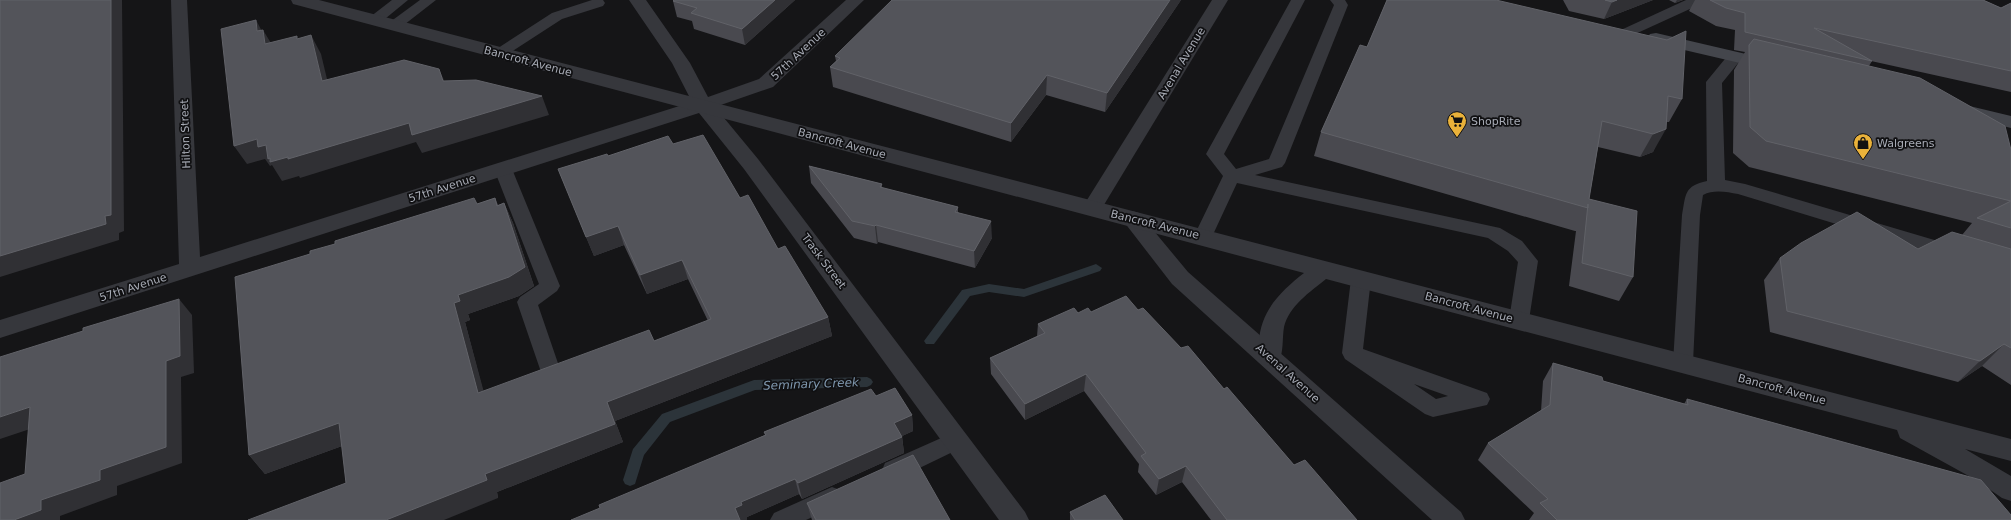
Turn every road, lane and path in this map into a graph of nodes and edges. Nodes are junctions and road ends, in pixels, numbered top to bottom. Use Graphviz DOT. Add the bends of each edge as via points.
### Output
graph roads {
  1 [pos="179,0"];
  2 [pos="299,0"];
  3 [pos="401,0"];
  4 [pos="428,0"];
  5 [pos="637,0"];
  6 [pos="856,0"];
  7 [pos="1220,0"];
  8 [pos="1298,0"];
  9 [pos="1337,0"];
  10 [pos="1698,0"];
  11 [pos="598,3"];
  12 [pos="375,20"];
  13 [pos="395,25"];
  14 [pos="1621,30"];
  15 [pos="500,53"];
  16 [pos="1735,57"];
  17 [pos="1789,69"];
  18 [pos="1942,105"];
  19 [pos="703,106"];
  20 [pos="2011,122"];
  21 [pos="503,169"];
  22 [pos="1232,176"];
  23 [pos="1716,185"];
  24 [pos="1092,208"];
  25 [pos="1132,218"];
  26 [pos="1203,236"];
  27 [pos="1966,256"];
  28 [pos="190,269"];
  29 [pos="1323,269"];
  30 [pos="1361,279"];
  31 [pos="1518,320"];
  32 [pos="0,329"];
  33 [pos="1352,353"];
  34 [pos="1270,357"];
  35 [pos="1683,363"];
  36 [pos="551,372"];
  37 [pos="1878,414"];
  38 [pos="957,440"];
  39 [pos="2011,450"];
  40 [pos="873,479"];
  41 [pos="852,488"];
  42 [pos="2011,490"];
  43 [pos="782,520"];
  44 [pos="1015,520"];
  45 [pos="1451,520"];
  1 -- 28 [label="street, Hilton Street"];
  2 -- 12 [label="street, Bancroft Avenue"];
  3 -- 12 [label="lane"];
  4 -- 13 [label="lane"];
  5 -- 19 [label="street, Trask Street" via="681,63"];
  6 -- 19 [label="street, 57th Avenue" via="766,83"];
  7 -- 24 [label="street, Avenal Avenue"];
  8 -- 22 [label="lane" via="1215,154"];
  9 -- 22 [label="lane" via="1341,5 1276,163"];
  10 -- 14 [label="lane"];
  11 -- 15 [label="lane" via="557,16"];
  12 -- 13 [label="street, Bancroft Avenue"];
  13 -- 15 [label="street, Bancroft Avenue"];
  14 -- 16 [label="main road"];
  15 -- 19 [label="street, Bancroft Avenue"];
  16 -- 17 [label="main road"];
  16 -- 23 [label="lane" via="1714,82"];
  18 -- 20 [label="main road"];
  19 -- 21 [label="street, 57th Avenue"];
  19 -- 24 [label="street, Bancroft Avenue"];
  19 -- 38 [label="street, Trask Street" via="751,164"];
  21 -- 28 [label="street, 57th Avenue"];
  21 -- 36 [label="lane" via="550,286 527,302"];
  22 -- 26 [label="lane"];
  22 -- 31 [label="lane" via="1493,233 1515,246 1528,261"];
  23 -- 27 [label="lane" via="1739,188"];
  23 -- 35 [label="lane" via="1703,187 1695,192 1691,215"];
  24 -- 25 [label="street, Bancroft Avenue"];
  25 -- 26 [label="street, Bancroft Avenue"];
  25 -- 34 [label="street, Avenal Avenue" via="1180,278"];
  26 -- 29 [label="street, Bancroft Avenue"];
  28 -- 32 [label="street, 57th Avenue"];
  29 -- 30 [label="street, Bancroft Avenue"];
  29 -- 34 [label="street" via="1285,301 1275,316 1270,335"];
  30 -- 31 [label="street, Bancroft Avenue"];
  30 -- 33 [label="lane"];
  31 -- 35 [label="street, Bancroft Avenue"];
  33 -- 33 [label="lane" via="1434,408 1479,399 1397,369"];
  34 -- 45 [label="street, Avenal Avenue"];
  35 -- 37 [label="street, Bancroft Avenue"];
  37 -- 39 [label="street, Bancroft Avenue"];
  37 -- 42 [label="street" via="1985,472"];
  38 -- 40 [label="lane"];
  38 -- 44 [label="street, Trask Street"];
  41 -- 43 [label="lane"];
}
